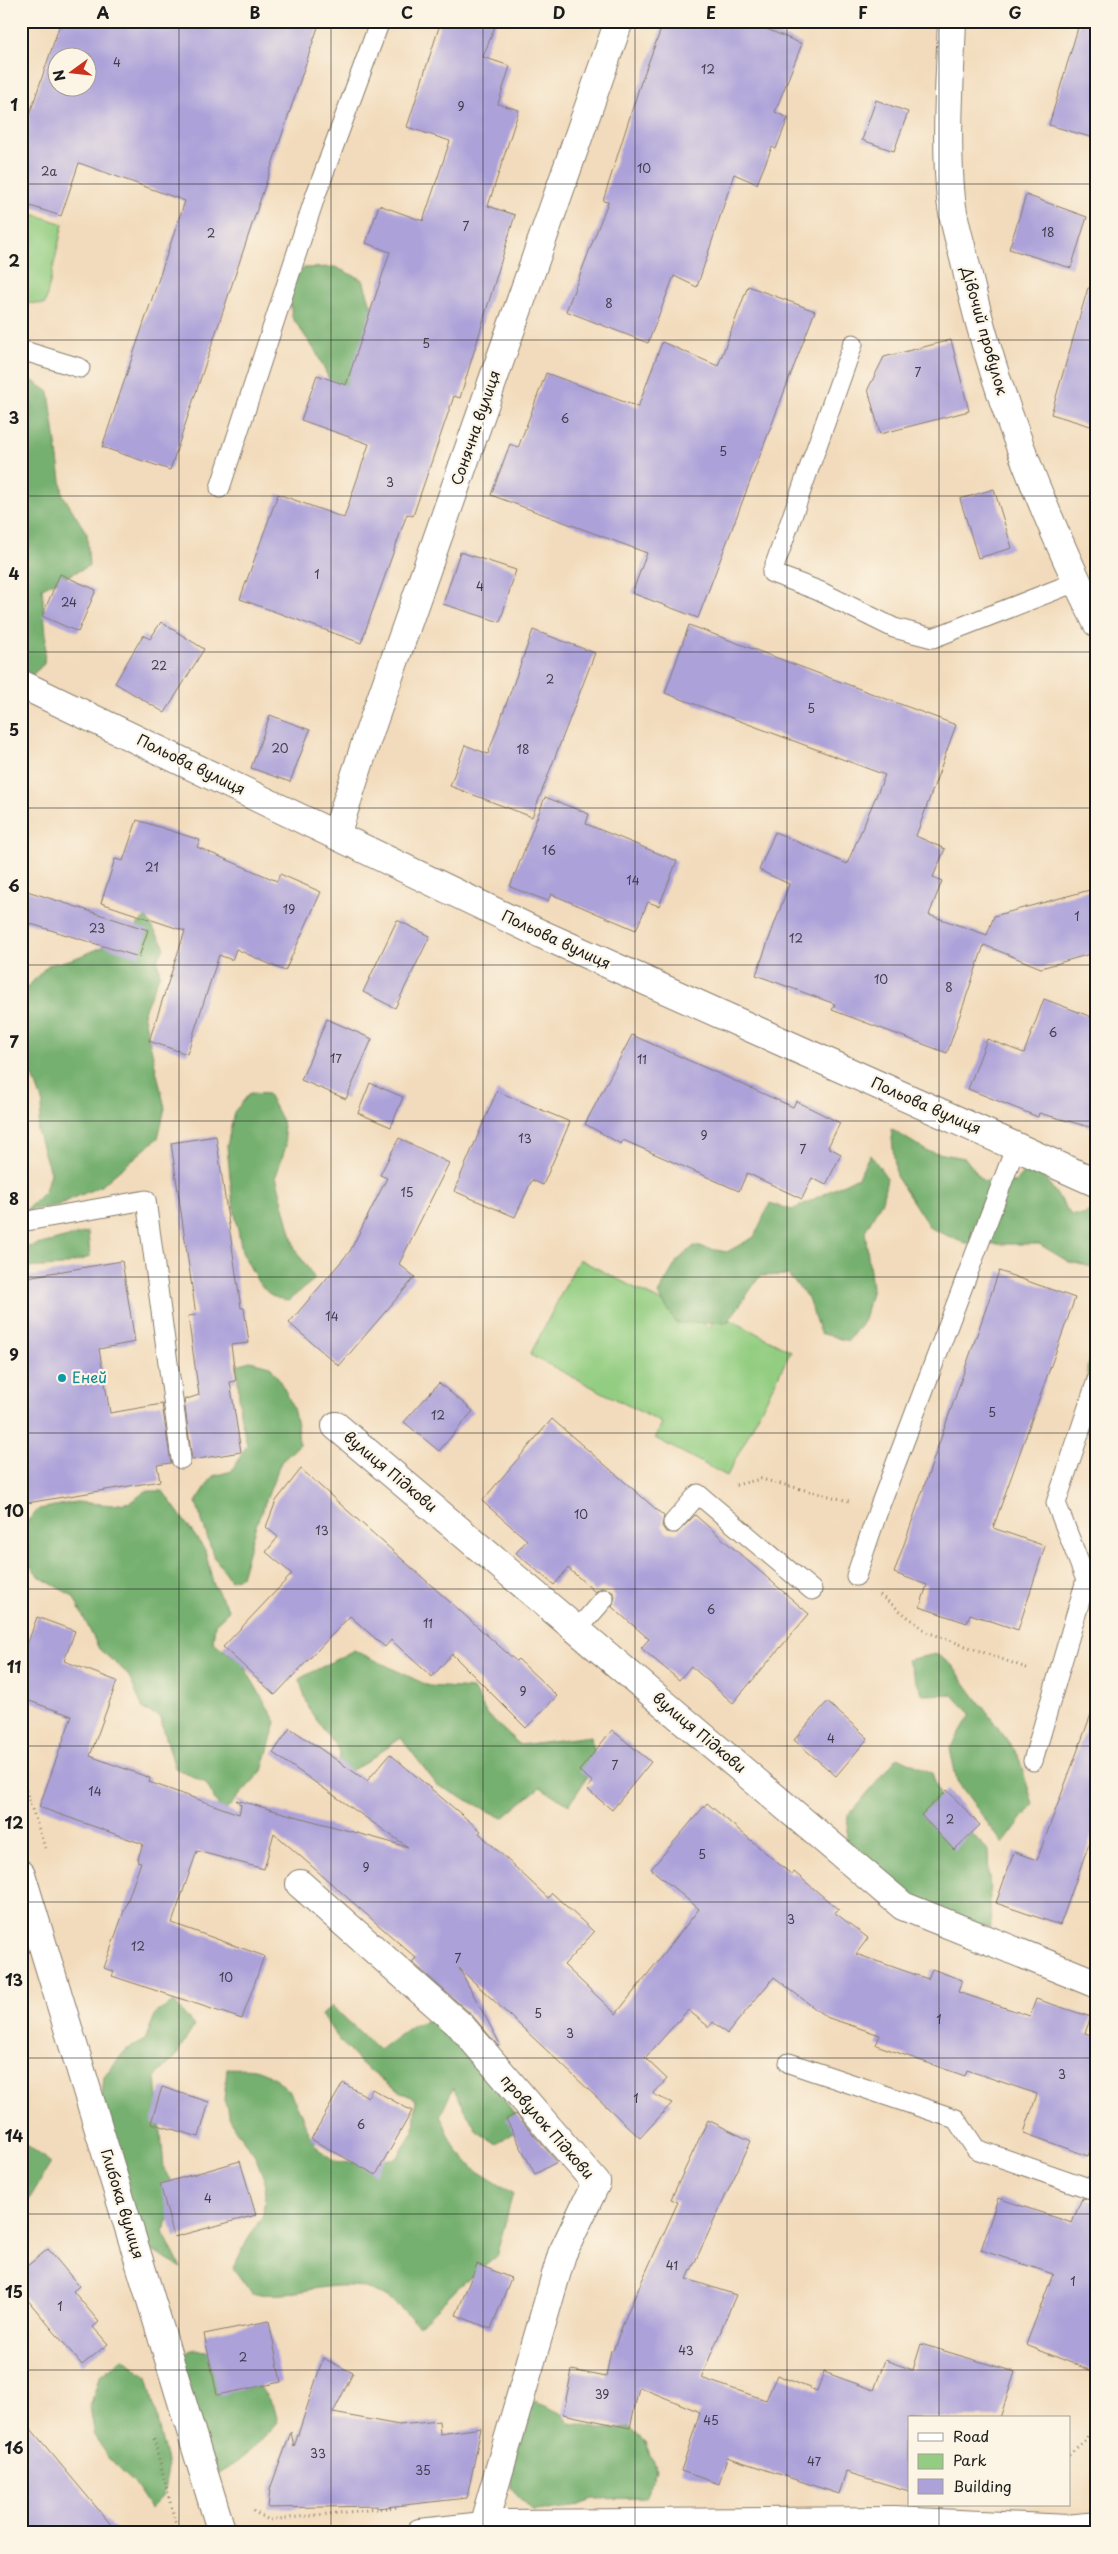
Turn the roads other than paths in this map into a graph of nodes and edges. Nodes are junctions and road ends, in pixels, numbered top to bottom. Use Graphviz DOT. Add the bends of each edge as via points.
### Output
graph roads {
  1 [pos="380,21"];
  2 [pos="619,21"];
  3 [pos="952,21"];
  4 [pos="853,344"];
  5 [pos="21,350"];
  6 [pos="80,368"];
  7 [pos="220,488"];
  8 [pos="1076,582"];
  9 [pos="1097,623"];
  10 [pos="21,684"];
  11 [pos="336,835"];
  12 [pos="1016,1146"];
  13 [pos="1097,1183"];
  14 [pos="21,1222"];
  15 [pos="1097,1380"];
  16 [pos="336,1426"];
  17 [pos="181,1459"];
  18 [pos="673,1523"];
  19 [pos="856,1576"];
  20 [pos="812,1590"];
  21 [pos="604,1599"];
  22 [pos="577,1630"];
  23 [pos="1033,1761"];
  24 [pos="21,1874"];
  25 [pos="300,1884"];
  26 [pos="1097,1984"];
  27 [pos="789,2063"];
  28 [pos="1097,2191"];
  29 [pos="483,2526"];
  30 [pos="1097,2526"];
  31 [pos="222,2533"];
  32 [pos="420,2533"];
  1 -- 7 [label="lane" via="315,197"];
  2 -- 11 [label="street, Сонячна вулиця"];
  3 -- 8 [label="street, Дівочий провулок" via="949,108 951,199 972,298 1002,394"];
  4 -- 8 [label="lane" via="772,573 819,591 894,628 933,638"];
  5 -- 6 [label="lane"];
  8 -- 9 [label="street, Дівочий провулок"];
  10 -- 11 [label="street, Польова вулиця"];
  11 -- 12 [label="street, Польова вулиця" via="539,933"];
  12 -- 13 [label="street, Польова вулиця"];
  12 -- 19 [label="lane"];
  14 -- 17 [label="lane" via="146,1200"];
  15 -- 23 [label="lane" via="1056,1503 1086,1580"];
  16 -- 22 [label="street, вулиця Підкови"];
  18 -- 20 [label="lane" via="698,1494"];
  21 -- 22 [label="lane"];
  22 -- 26 [label="street, вулиця Підкови" via="903,1906"];
  24 -- 31 [label="street, Глибока вулиця"];
  25 -- 29 [label="street, провулок Підкови" via="461,2026 596,2183 562,2254"];
  27 -- 28 [label="lane" via="956,2119 976,2149"];
  29 -- 30 [label="street" via="894,2521 1067,2529"];
  29 -- 32 [label="street"];
}
